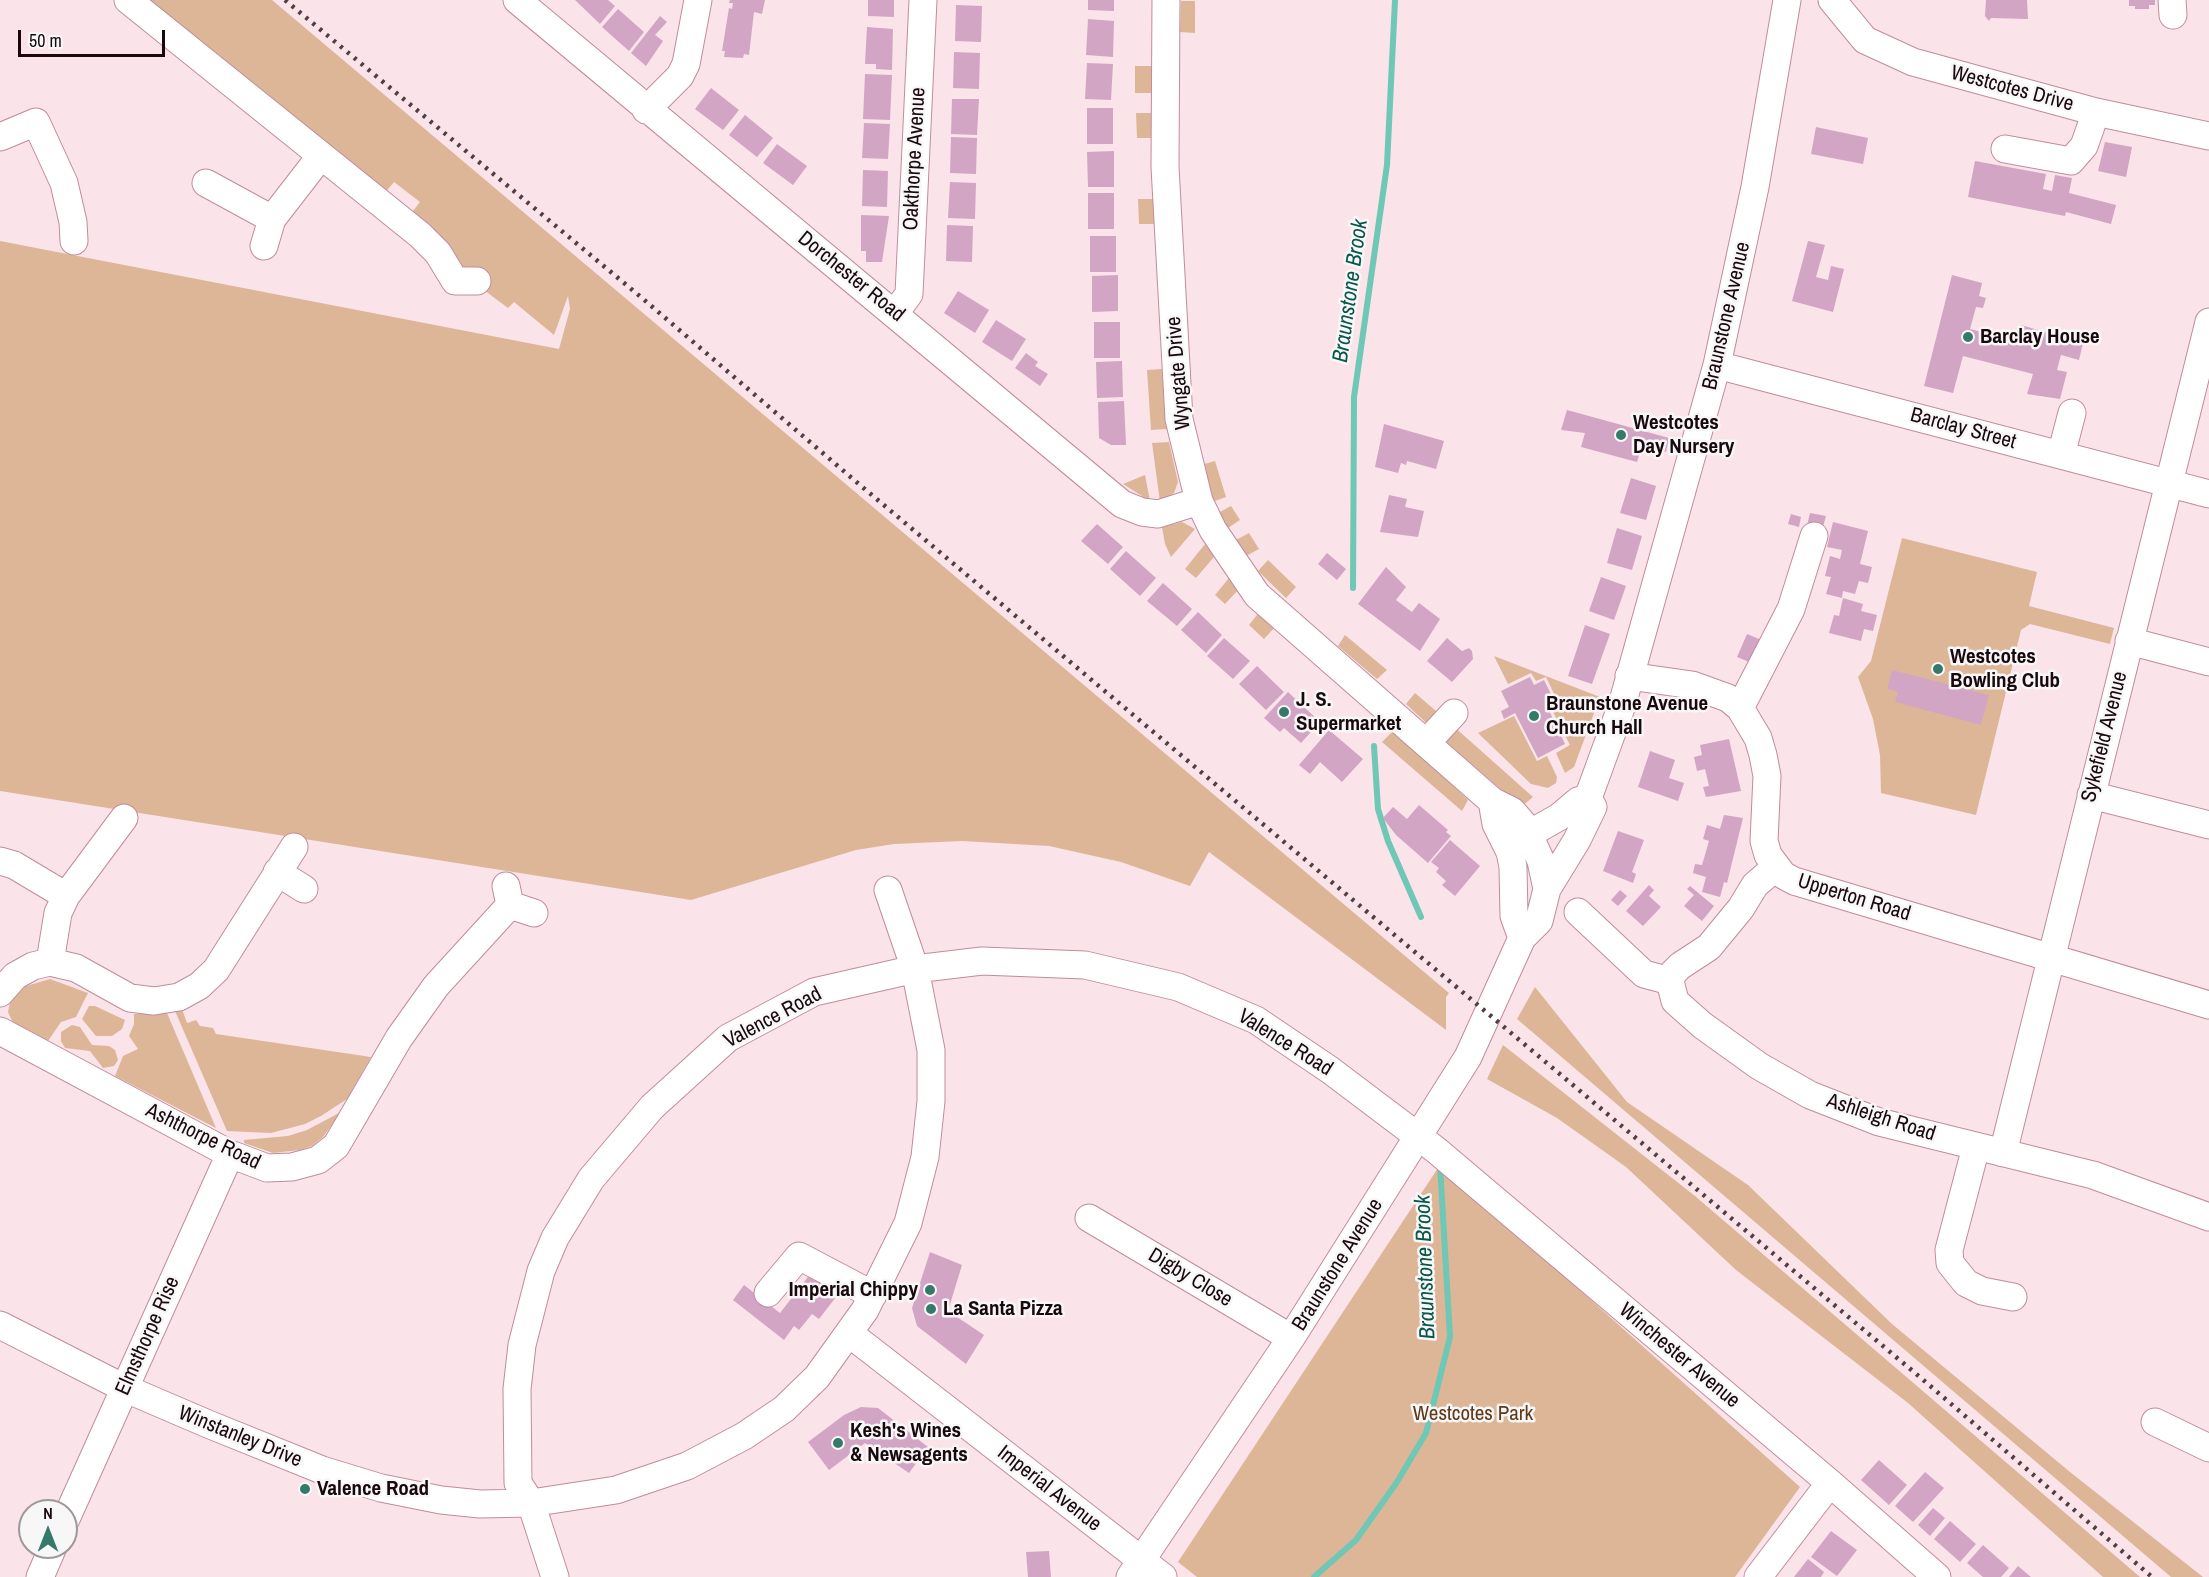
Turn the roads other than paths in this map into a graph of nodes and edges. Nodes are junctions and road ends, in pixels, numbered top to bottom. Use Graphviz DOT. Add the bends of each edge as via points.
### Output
graph roads {
  1 [pos="128,0"];
  2 [pos="517,0"];
  3 [pos="698,0"];
  4 [pos="923,0"];
  5 [pos="1166,0"];
  6 [pos="1786,0"];
  7 [pos="1834,1"];
  8 [pos="646,110"];
  9 [pos="2096,112"];
  10 [pos="2209,136"];
  11 [pos="0,137"];
  12 [pos="2005,149"];
  13 [pos="320,157"];
  14 [pos="206,183"];
  15 [pos="272,219"];
  16 [pos="78,228"];
  17 [pos="264,246"];
  18 [pos="459,287"];
  19 [pos="895,313"];
  20 [pos="2209,324"];
  21 [pos="1717,365"];
  22 [pos="2072,412"];
  23 [pos="2061,455"];
  24 [pos="2167,483"];
  25 [pos="2209,494"];
  26 [pos="1199,501"];
  27 [pos="1814,537"];
  28 [pos="2129,641"];
  29 [pos="2209,662"];
  30 [pos="1629,676"];
  31 [pos="1740,708"];
  32 [pos="1454,713"];
  33 [pos="1427,742"];
  34 [pos="2091,795"];
  35 [pos="1588,798"];
  36 [pos="124,818"];
  37 [pos="2209,825"];
  38 [pos="1577,840"];
  39 [pos="1524,846"];
  40 [pos="294,848"];
  41 [pos="0,861"];
  42 [pos="1776,867"];
  43 [pos="277,872"];
  44 [pos="304,889"];
  45 [pos="1547,889"];
  46 [pos="888,890"];
  47 [pos="66,896"];
  48 [pos="517,901"];
  49 [pos="1578,912"];
  50 [pos="1522,938"];
  51 [pos="2050,957"];
  52 [pos="50,962"];
  53 [pos="915,969"];
  54 [pos="1670,981"];
  55 [pos="0,993"];
  56 [pos="2209,1005"];
  57 [pos="0,1031"];
  58 [pos="1418,1139"];
  59 [pos="1976,1147"];
  60 [pos="230,1154"];
  61 [pos="2003,1154"];
  62 [pos="2209,1216"];
  63 [pos="1089,1218"];
  64 [pos="768,1293"];
  65 [pos="873,1295"];
  66 [pos="2013,1298"];
  67 [pos="0,1325"];
  68 [pos="850,1334"];
  69 [pos="1291,1338"];
  70 [pos="124,1388"];
  71 [pos="2155,1422"];
  72 [pos="2209,1448"];
  73 [pos="1830,1483"];
  74 [pos="75,1499"];
  75 [pos="531,1503"];
  76 [pos="48,1559"];
  77 [pos="1135,1569"];
  78 [pos="40,1577"];
  79 [pos="555,1577"];
  80 [pos="1163,1577"];
  81 [pos="1758,1577"];
  82 [pos="1937,1577"];
  1 -- 13 [label="street"];
  2 -- 8 [label="street, Dorchester Road"];
  3 -- 8 [label="street" via="686,64 676,81"];
  4 -- 19 [label="street, Oakthorpe Avenue" via="909,294"];
  5 -- 26 [label="street, Wyngate Drive" via="1165,167 1179,419"];
  6 -- 21 [label="street, Braunstone Avenue" via="1755,186"];
  7 -- 9 [label="street, Westcotes Drive" via="1865,40 1913,62"];
  8 -- 19 [label="street, Dorchester Road"];
  9 -- 10 [label="street, Westcotes Drive"];
  9 -- 12 [label="street" via="2084,146 2071,161"];
  11 -- 16 [label="street" via="45,116"];
  13 -- 15 [label="street"];
  13 -- 18 [label="street" via="420,235 438,253"];
  14 -- 15 [label="street"];
  15 -- 17 [label="street"];
  19 -- 26 [label="street, Dorchester Road" via="1122,504 1158,513"];
  20 -- 24 [label="street, Sykefield Avenue"];
  21 -- 23 [label="street, Barclay Street"];
  21 -- 30 [label="street, Braunstone Avenue"];
  22 -- 23 [label="street"];
  23 -- 24 [label="street, Barclay Street"];
  24 -- 25 [label="street, Barclay Street"];
  24 -- 28 [label="street, Sykefield Avenue"];
  26 -- 33 [label="street, Wyngate Drive" via="1213,530 1257,595"];
  27 -- 31 [label="street" via="1791,609"];
  28 -- 29 [label="street"];
  28 -- 34 [label="street, Sykefield Avenue"];
  30 -- 31 [label="street, Upperton Road" via="1692,685 1728,698"];
  30 -- 35 [label="street, Braunstone Avenue"];
  31 -- 42 [label="street, Upperton Road" via="1763,755 1767,776 1764,841"];
  32 -- 33 [label="street"];
  33 -- 39 [label="street, Wyngate Drive" via="1492,801 1512,811"];
  34 -- 37 [label="street"];
  34 -- 51 [label="street, Sykefield Avenue"];
  35 -- 38 [label="street, Braunstone Avenue" via="1593,807"];
  35 -- 39 [label="street" via="1578,801"];
  36 -- 47 [label="street"];
  38 -- 39 [label="street" via="1548,851"];
  38 -- 45 [label="street, Braunstone Avenue"];
  39 -- 45 [label="street, Braunstone Avenue"];
  39 -- 50 [label="street" via="1513,867 1514,916"];
  40 -- 43 [label="street"];
  41 -- 47 [label="street" via="14,865"];
  42 -- 51 [label="street, Upperton Road" via="1794,881"];
  42 -- 54 [label="street" via="1755,885 1709,947 1680,966"];
  43 -- 44 [label="street"];
  43 -- 52 [label="street" via="216,970 179,997 154,1001 130,998 76,968"];
  45 -- 50 [label="street, Braunstone Avenue" via="1539,921"];
  46 -- 53 [label="street, Winstanley Drive"];
  47 -- 52 [label="street" via="58,913"];
  48 -- 60 [label="street, Ashthorpe Road" via="436,986 399,1038 336,1146 318,1160 292,1167 267,1168"];
  49 -- 54 [label="street" via="1644,974"];
  50 -- 58 [label="street, Braunstone Avenue" via="1468,1057"];
  51 -- 56 [label="street, Upperton Road"];
  51 -- 61 [label="street, Sykefield Avenue"];
  52 -- 55 [label="street" via="15,976"];
  53 -- 58 [label="street, Valence Road" via="982,961 1085,965 1178,987 1256,1020 1330,1070"];
  53 -- 65 [label="street, Winstanley Drive" via="931,1050 932,1101 908,1223"];
  53 -- 75 [label="street, Valence Road" via="814,992 728,1038 652,1107 591,1179 555,1238 541,1271 522,1345 516,1436 518,1483"];
  54 -- 59 [label="street, Ashleigh Road" via="1675,1001 1702,1025 1759,1066 1810,1095 1879,1122"];
  57 -- 60 [label="street, Ashthorpe Road"];
  58 -- 69 [label="street, Braunstone Avenue"];
  58 -- 73 [label="street, Winchester Avenue" via="1436,1150"];
  59 -- 61 [label="street, Ashleigh Road"];
  59 -- 66 [label="street" via="1949,1250 1950,1263 1966,1283"];
  60 -- 70 [label="street, Elmsthorpe Rise"];
  61 -- 62 [label="street, Ashleigh Road" via="2093,1175"];
  63 -- 69 [label="street, Digby Close"];
  64 -- 65 [label="street" via="799,1256"];
  65 -- 68 [label="street, Winstanley Drive"];
  67 -- 70 [label="street, Winstanley Drive"];
  68 -- 75 [label="street, Winstanley Drive" via="817,1377 784,1409 687,1466 616,1490"];
  68 -- 77 [label="street, Imperial Avenue"];
  69 -- 77 [label="street, Braunstone Avenue"];
  70 -- 74 [label="street, Elmsthorpe Rise"];
  70 -- 75 [label="street, Winstanley Drive" via="265,1448 381,1488 480,1504"];
  71 -- 72 [label="street"];
  73 -- 81 [label="street"];
  73 -- 82 [label="street, Winchester Avenue"];
  75 -- 79 [label="street, Valence Road"];
  76 -- 78 [label="street"];
  77 -- 80 [label="street, Imperial Avenue"];
}
